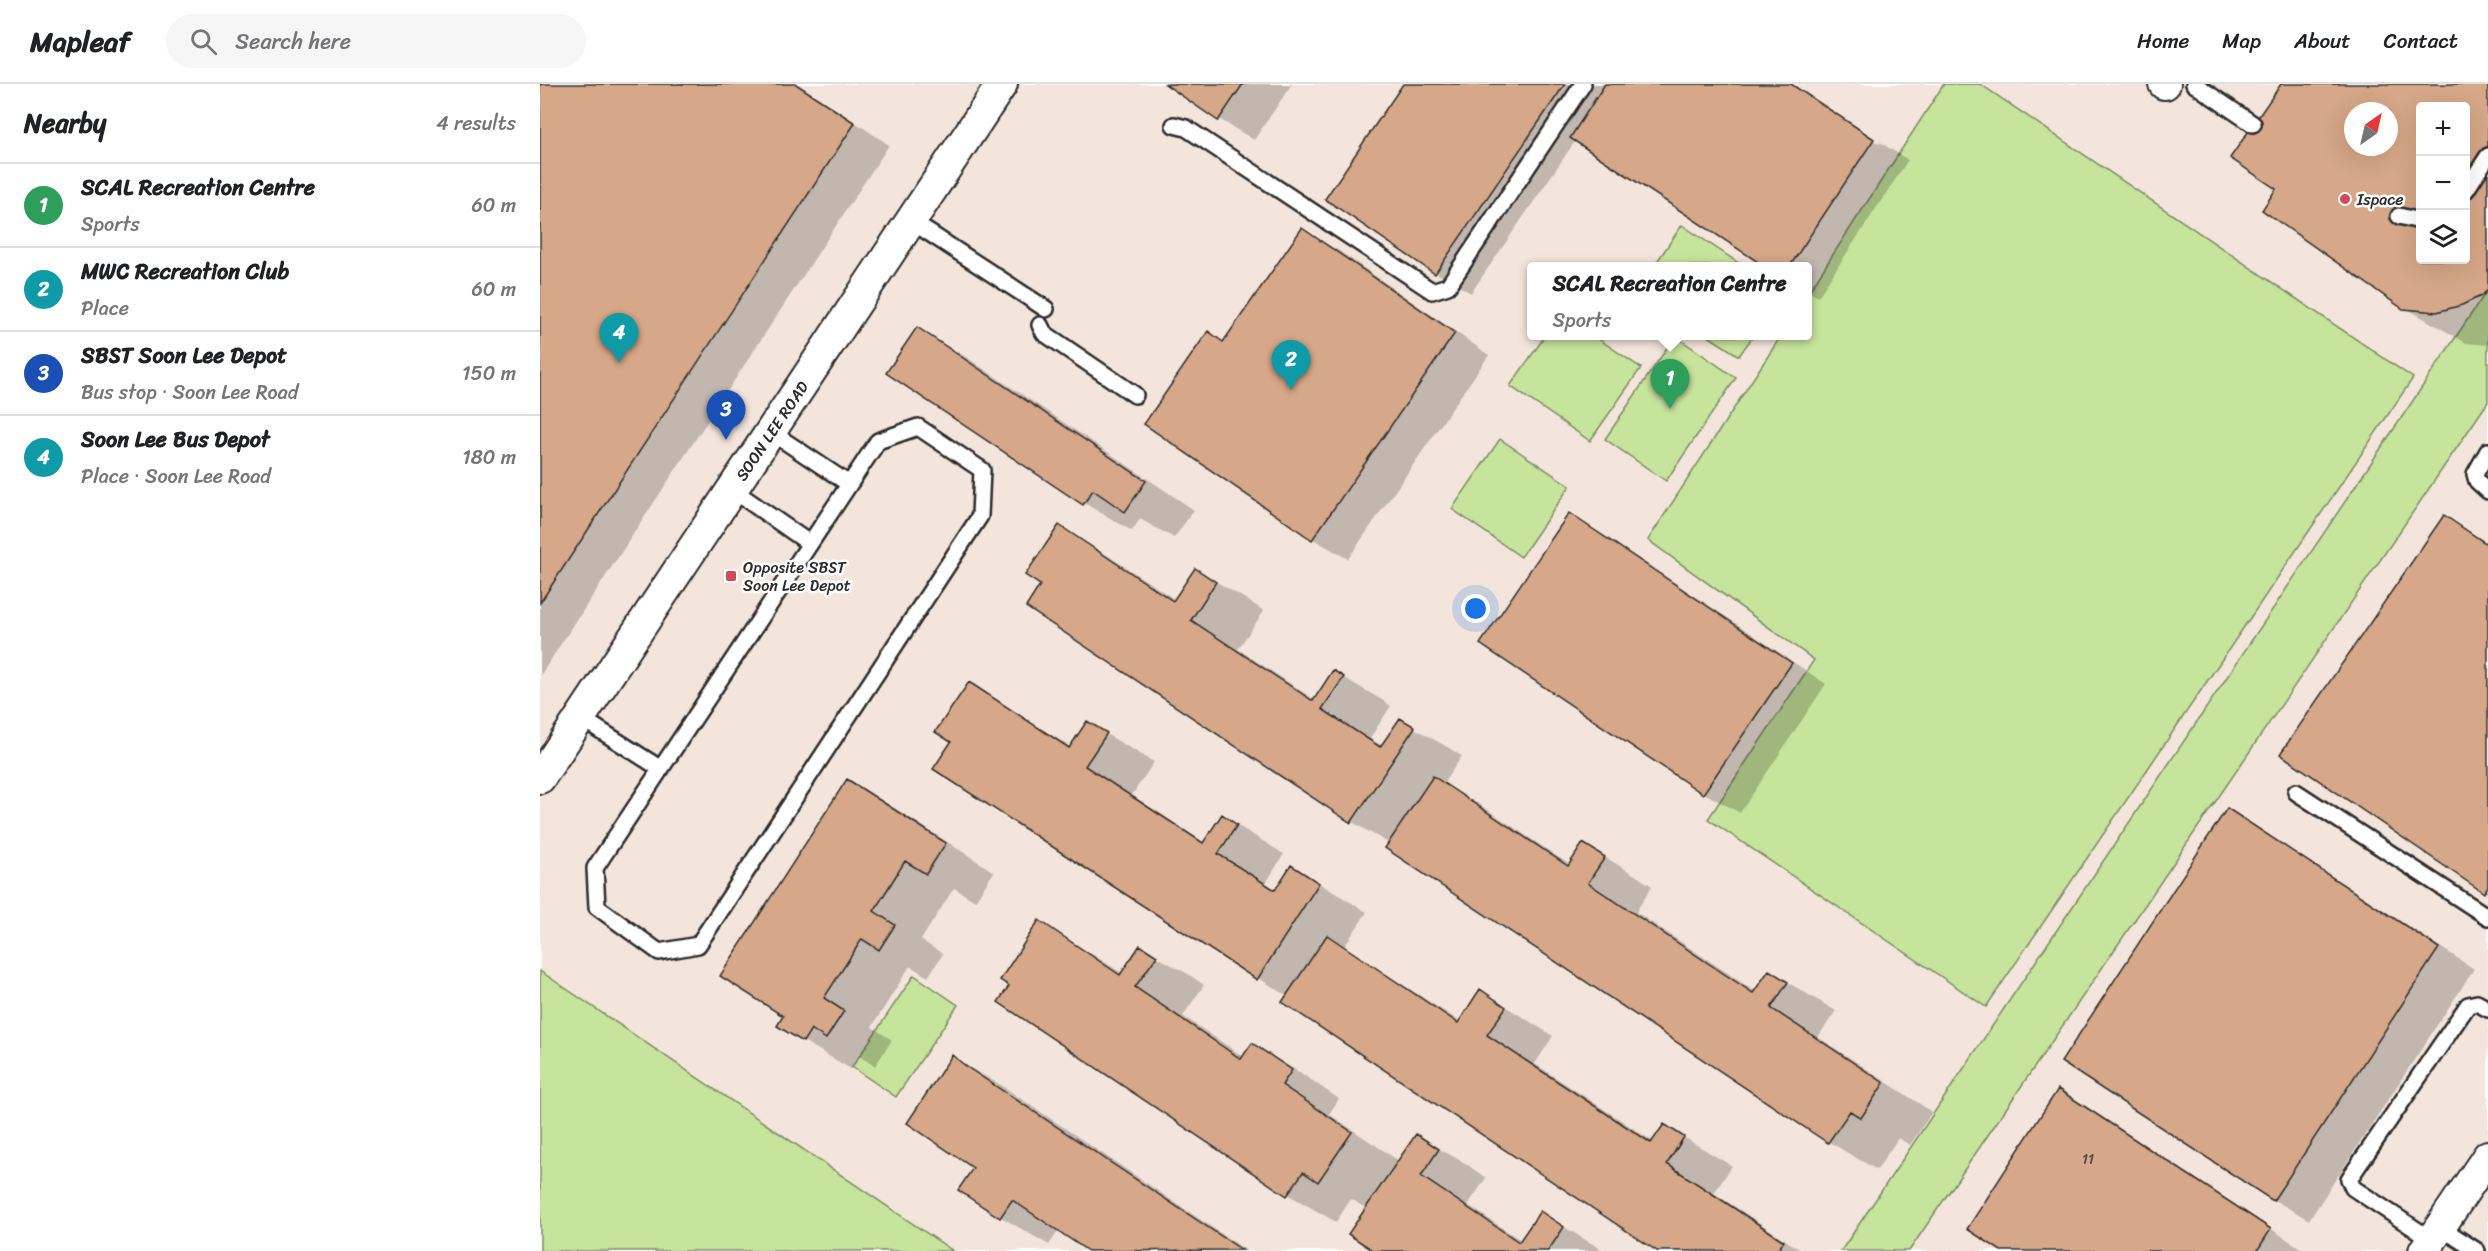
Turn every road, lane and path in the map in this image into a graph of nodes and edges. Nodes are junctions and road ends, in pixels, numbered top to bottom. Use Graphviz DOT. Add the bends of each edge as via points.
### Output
graph roads {
  1 [pos="1002,84"];
  2 [pos="1583,84"];
  3 [pos="2194,84"];
  4 [pos="2253,124"];
  5 [pos="1174,125"];
  6 [pos="2488,156"];
  7 [pos="2470,184"];
  8 [pos="2399,216"];
  9 [pos="2416,220"];
  10 [pos="911,221"];
  11 [pos="1046,309"];
  12 [pos="1040,325"];
  13 [pos="1135,395"];
  14 [pos="771,432"];
  15 [pos="2488,451"];
  16 [pos="849,484"];
  17 [pos="733,490"];
  18 [pos="2488,492"];
  19 [pos="809,543"];
  20 [pos="581,718"];
  21 [pos="661,769"];
  22 [pos="540,778"];
  23 [pos="2296,792"];
  24 [pos="2488,917"];
  25 [pos="2488,1010"];
  26 [pos="2488,1156"];
  27 [pos="2432,1239"];
  28 [pos="2477,1251"];
  1 -- 10 [label="street, SOON LEE ROAD"];
  2 -- 5 [label="lane" via="1448,286 1432,291 1186,128"];
  3 -- 4 [label="lane"];
  6 -- 7 [label="lane"];
  8 -- 9 [label="lane"];
  10 -- 11 [label="lane"];
  10 -- 14 [label="street, SOON LEE ROAD"];
  12 -- 13 [label="lane" via="1044,333"];
  14 -- 16 [label="lane"];
  14 -- 17 [label="street, SOON LEE ROAD"];
  15 -- 18 [label="lane" via="2475,474"];
  16 -- 19 [label="lane"];
  16 -- 21 [label="lane" via="878,441 918,427 982,470 980,516 698,945 659,952 597,907 595,868"];
  17 -- 19 [label="lane"];
  17 -- 20 [label="street, SOON LEE ROAD"];
  19 -- 21 [label="lane"];
  20 -- 21 [label="lane"];
  20 -- 22 [label="street, SOON LEE ROAD"];
  23 -- 24 [label="lane"];
  25 -- 27 [label="lane" via="2477,1003 2468,1005 2349,1179 2353,1188"];
  26 -- 27 [label="street"];
  27 -- 28 [label="lane"];
}
